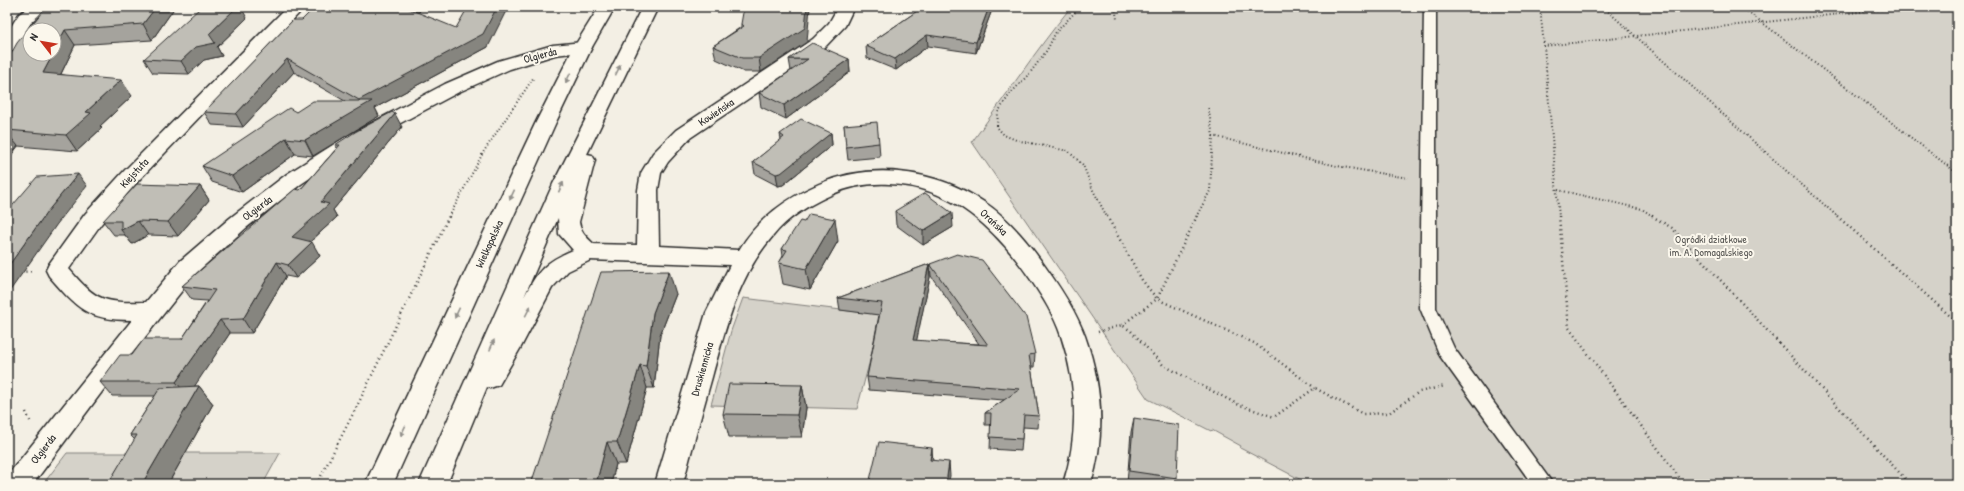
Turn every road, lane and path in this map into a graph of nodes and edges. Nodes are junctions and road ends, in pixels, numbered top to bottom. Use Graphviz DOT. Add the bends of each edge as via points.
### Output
graph roads {
  1 [pos="41,7"];
  2 [pos="297,7"];
  3 [pos="607,7"];
  4 [pos="650,7"];
  5 [pos="846,7"];
  6 [pos="1080,7"];
  7 [pos="1115,7"];
  8 [pos="1430,7"];
  9 [pos="1540,7"];
  10 [pos="1603,7"];
  11 [pos="1742,7"];
  12 [pos="1904,7"];
  13 [pos="1890,8"];
  14 [pos="1117,19"];
  15 [pos="1762,22"];
  16 [pos="1635,36"];
  17 [pos="1544,46"];
  18 [pos="7,47"];
  19 [pos="583,47"];
  20 [pos="536,74"];
  21 [pos="1208,106"];
  22 [pos="592,122"];
  23 [pos="1213,136"];
  24 [pos="1957,173"];
  25 [pos="1430,180"];
  26 [pos="1558,190"];
  27 [pos="589,252"];
  28 [pos="648,253"];
  29 [pos="745,258"];
  30 [pos="1157,299"];
  31 [pos="150,311"];
  32 [pos="1957,322"];
  33 [pos="1122,325"];
  34 [pos="1074,339"];
  35 [pos="1467,380"];
  36 [pos="1315,388"];
  37 [pos="451,441"];
  38 [pos="17,484"];
  39 [pos="317,484"];
  40 [pos="379,484"];
  41 [pos="433,484"];
  42 [pos="669,484"];
  43 [pos="1077,484"];
  44 [pos="1543,484"];
  45 [pos="1684,484"];
  46 [pos="1910,484"];
  1 -- 18 [label="street" via="25,18"];
  2 -- 31 [label="street, Kiejstuta" via="132,175 94,219 57,270 83,300 97,307 112,311"];
  3 -- 19 [label="street, Wielkopolska"];
  22 -- 4 [label="street, one-way"];
  5 -- 28 [label="street, Kowieńska" via="834,30 819,43 683,134 660,158 651,173 648,190"];
  6 -- 30 [label="path" via="1056,32 1047,50 1030,73 1010,94 998,112 998,127 1004,135 1016,140 1068,151 1084,165 1093,190 1142,280"];
  7 -- 14 [label="path"];
  8 -- 25 [label="lane"];
  9 -- 17 [label="path"];
  10 -- 16 [label="path"];
  11 -- 15 [label="path"];
  12 -- 13 [label="path"];
  13 -- 15 [label="path"];
  15 -- 16 [label="path"];
  15 -- 24 [label="path"];
  16 -- 17 [label="path"];
  16 -- 32 [label="path"];
  17 -- 26 [label="path"];
  19 -- 31 [label="street, Olgierda" via="553,50 504,66 452,88 354,140 294,180 238,223 188,267"];
  19 -- 40 [label="street, Wielkopolska, one-way"];
  20 -- 39 [label="path" via="484,151 455,204"];
  21 -- 23 [label="path"];
  22 -- 27 [label="street" via="584,165 568,222 570,234"];
  37 -- 22 [label="street, one-way" via="534,245"];
  23 -- 25 [label="path" via="1337,166"];
  23 -- 30 [label="path" via="1210,191"];
  25 -- 35 [label="lane" via="1428,308 1446,351"];
  26 -- 45 [label="path" via="1569,328"];
  26 -- 46 [label="path" via="1642,209 1672,228"];
  27 -- 28 [label="street"];
  37 -- 27 [label="street, one-way" via="513,341 543,283 560,265"];
  28 -- 29 [label="street"];
  29 -- 34 [label="street, Orańska" via="765,229 784,212 806,198 844,182 865,178 923,182 951,192 977,207 1005,231 1027,257 1061,308"];
  29 -- 42 [label="street, Druskiennicka" via="728,287 718,313"];
  30 -- 33 [label="path"];
  30 -- 36 [label="path" via="1254,343"];
  31 -- 38 [label="street, Olgierda"];
  33 -- 34 [label="path"];
  33 -- 36 [label="path" via="1131,331 1163,366 1237,404 1274,417"];
  34 -- 43 [label="street, Orańska" via="1088,425"];
  35 -- 36 [label="path" via="1420,392 1388,413 1363,414"];
  35 -- 44 [label="lane"];
  37 -- 41 [label="street"];
}
